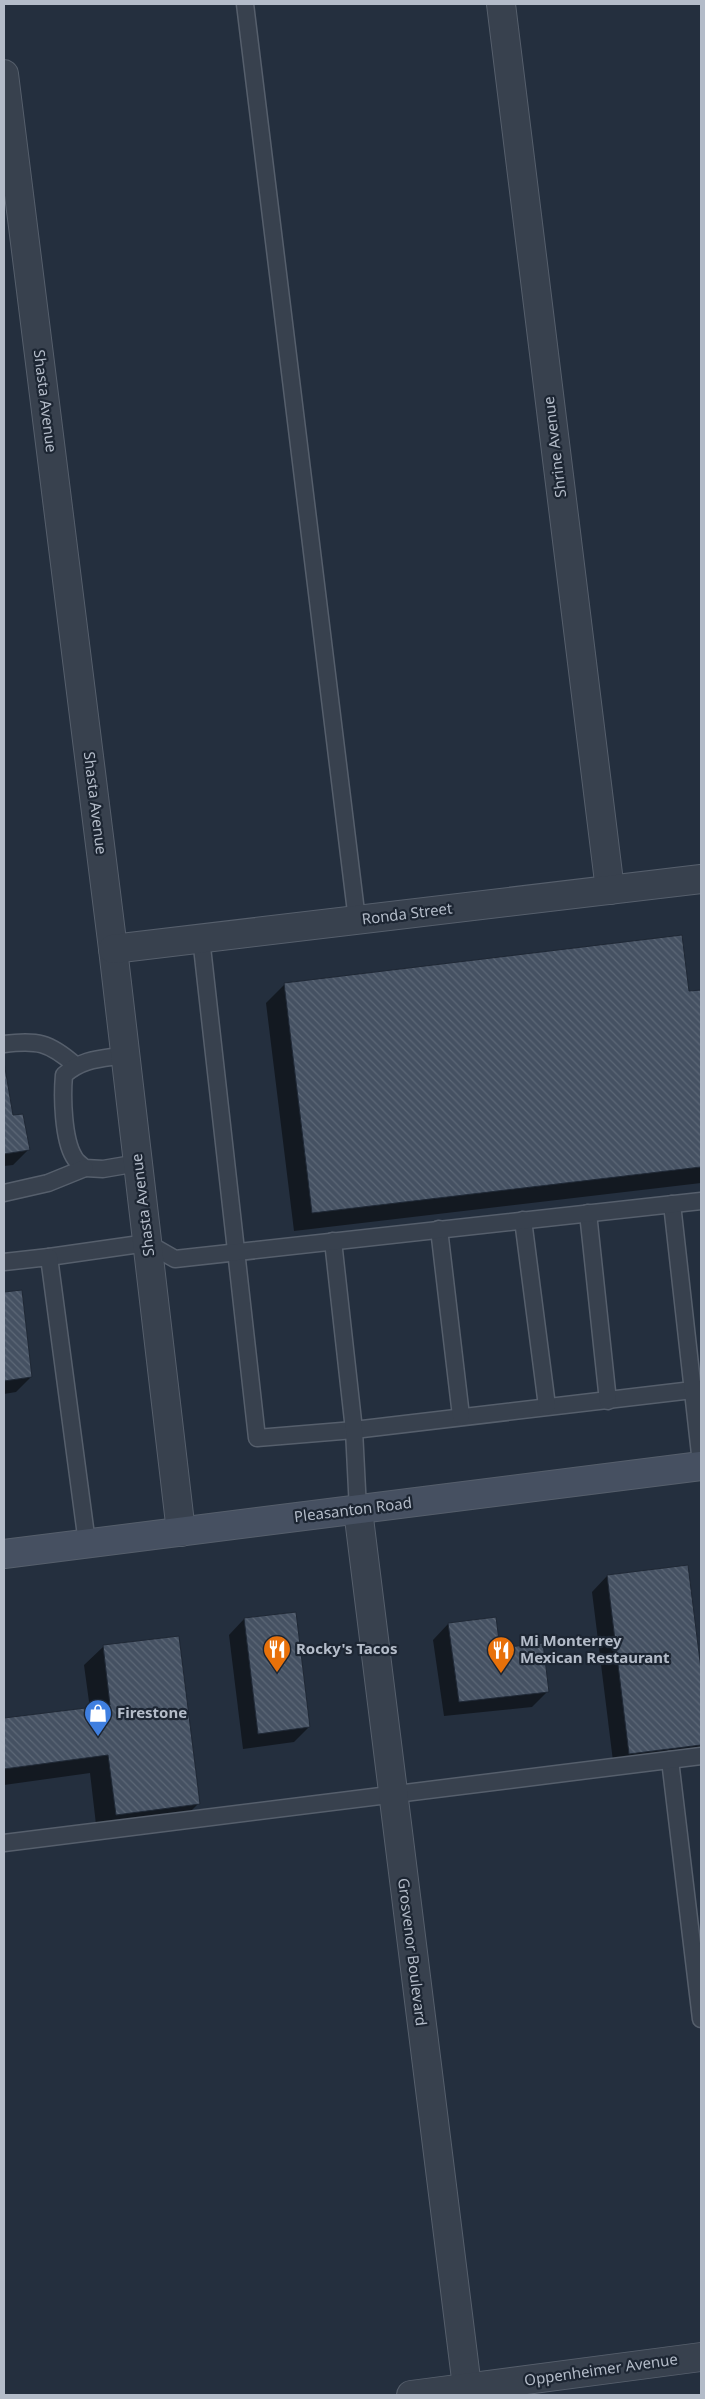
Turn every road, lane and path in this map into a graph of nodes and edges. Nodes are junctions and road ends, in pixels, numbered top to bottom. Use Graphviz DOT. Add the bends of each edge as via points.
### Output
graph roads {
  1 [pos="245,4"];
  2 [pos="501,4"];
  3 [pos="4,74"];
  4 [pos="701,879"];
  5 [pos="610,890"];
  6 [pos="357,920"];
  7 [pos="201,938"];
  8 [pos="113,949"];
  9 [pos="4,1044"];
  10 [pos="126,1055"];
  11 [pos="75,1065"];
  12 [pos="138,1163"];
  13 [pos="85,1168"];
  14 [pos="4,1193"];
  15 [pos="701,1201"];
  16 [pos="672,1204"];
  17 [pos="588,1213"];
  18 [pos="523,1220"];
  19 [pos="439,1229"];
  20 [pos="333,1241"];
  21 [pos="147,1243"];
  22 [pos="236,1251"];
  23 [pos="49,1257"];
  24 [pos="4,1262"];
  25 [pos="698,1390"];
  26 [pos="608,1401"];
  27 [pos="547,1406"];
  28 [pos="462,1416"];
  29 [pos="354,1430"];
  30 [pos="701,1464"];
  31 [pos="358,1510"];
  32 [pos="181,1532"];
  33 [pos="87,1543"];
  34 [pos="4,1554"];
  35 [pos="701,1756"];
  36 [pos="670,1760"];
  37 [pos="393,1794"];
  38 [pos="4,1843"];
  39 [pos="701,2019"];
  40 [pos="701,2357"];
  41 [pos="467,2392"];
  42 [pos="411,2395"];
  1 -- 6 [label="lane"];
  2 -- 5 [label="street, Shrine Avenue"];
  3 -- 8 [label="street, Shasta Avenue"];
  4 -- 5 [label="street, Ronda Street"];
  5 -- 6 [label="street, Ronda Street"];
  6 -- 7 [label="street, Ronda Street"];
  7 -- 8 [label="street, Ronda Street"];
  7 -- 22 [label="lane"];
  8 -- 10 [label="street, Shasta Avenue"];
  9 -- 11 [label="lane" via="42,1043 59,1050"];
  10 -- 11 [label="lane"];
  10 -- 12 [label="street, Shasta Avenue"];
  11 -- 13 [label="lane" via="64,1076 62,1097 74,1157"];
  12 -- 13 [label="lane" via="102,1169"];
  12 -- 21 [label="street, Shasta Avenue"];
  13 -- 14 [label="lane" via="48,1183"];
  15 -- 16 [label="lane"];
  16 -- 17 [label="lane"];
  16 -- 25 [label="lane"];
  17 -- 18 [label="lane"];
  17 -- 26 [label="lane"];
  18 -- 19 [label="lane"];
  18 -- 27 [label="lane"];
  19 -- 20 [label="lane"];
  19 -- 28 [label="lane"];
  20 -- 22 [label="lane"];
  20 -- 29 [label="lane"];
  21 -- 22 [label="lane" via="175,1259"];
  21 -- 23 [label="lane"];
  21 -- 32 [label="street, Shasta Avenue"];
  22 -- 29 [label="lane" via="256,1438"];
  23 -- 24 [label="lane"];
  23 -- 33 [label="lane"];
  25 -- 26 [label="lane"];
  25 -- 30 [label="lane"];
  26 -- 27 [label="lane"];
  27 -- 28 [label="lane"];
  28 -- 29 [label="lane"];
  29 -- 31 [label="lane"];
  30 -- 31 [label="main road, Pleasanton Road"];
  31 -- 32 [label="main road, Pleasanton Road"];
  31 -- 37 [label="street, Grosvenor Boulevard"];
  32 -- 33 [label="main road, Pleasanton Road"];
  33 -- 34 [label="main road, Pleasanton Road"];
  35 -- 36 [label="lane"];
  36 -- 37 [label="lane"];
  36 -- 39 [label="lane"];
  37 -- 38 [label="lane"];
  37 -- 41 [label="street, Grosvenor Boulevard"];
  40 -- 41 [label="street, Oppenheimer Avenue"];
  41 -- 42 [label="street, Oppenheimer Avenue"];
}
